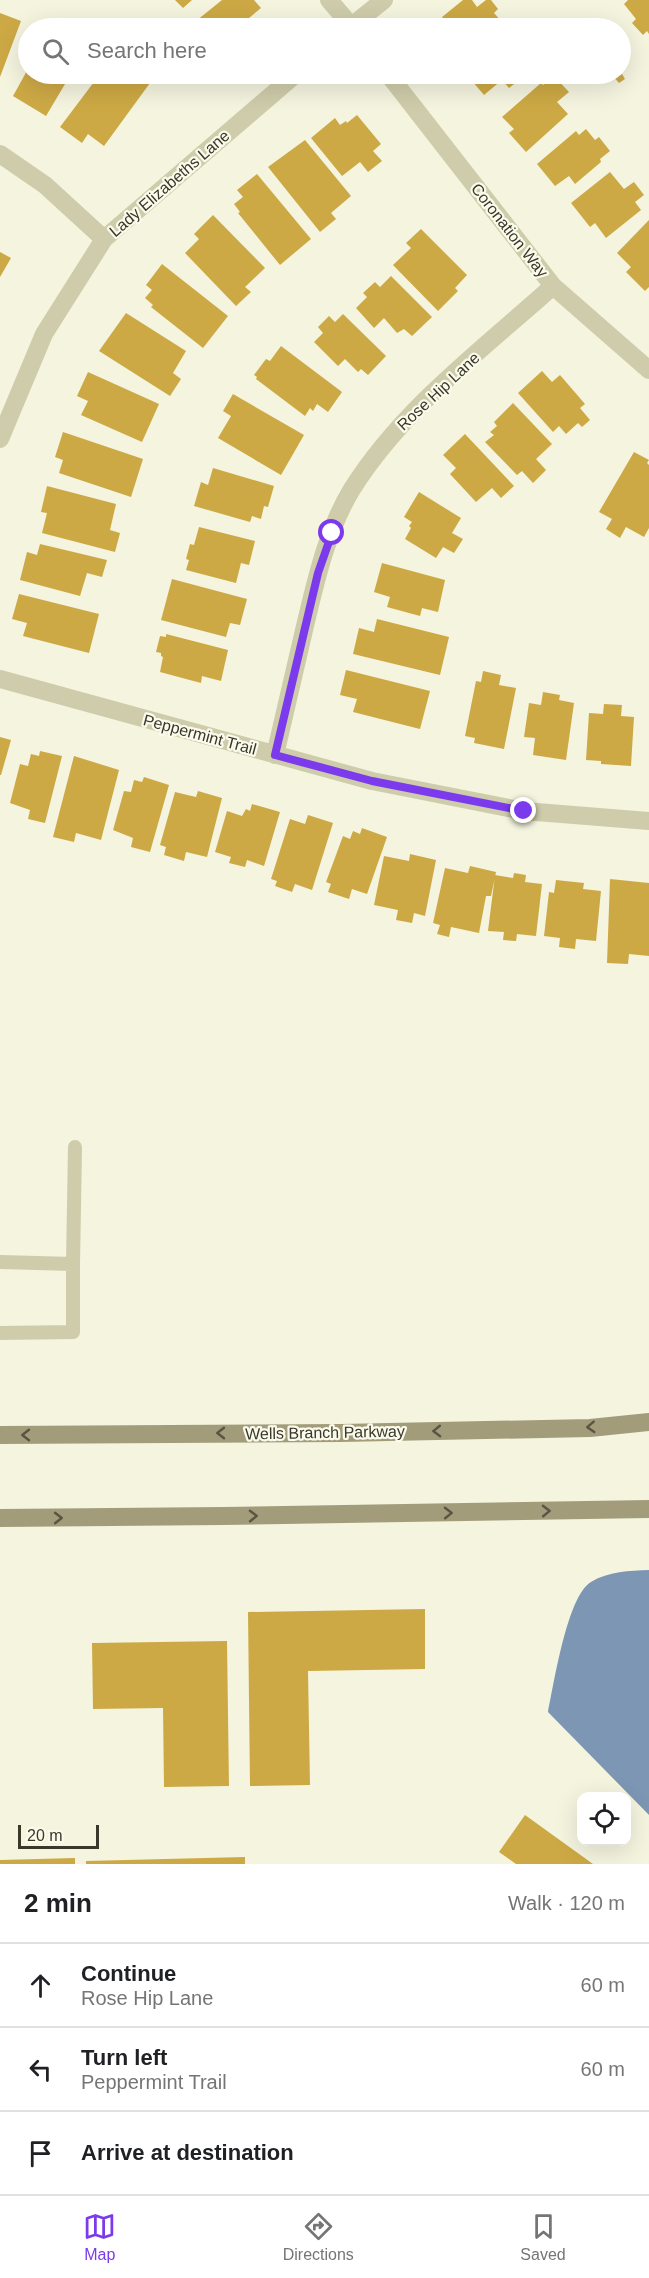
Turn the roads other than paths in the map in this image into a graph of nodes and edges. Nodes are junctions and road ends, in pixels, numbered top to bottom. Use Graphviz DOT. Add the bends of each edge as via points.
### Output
graph roads {
  1 [pos="329,0"];
  2 [pos="384,0"];
  3 [pos="343,18"];
  4 [pos="363,18"];
  5 [pos="284,84"];
  6 [pos="396,84"];
  7 [pos="0,154"];
  8 [pos="104,239"];
  9 [pos="554,286"];
  10 [pos="649,370"];
  11 [pos="0,439"];
  12 [pos="0,680"];
  13 [pos="275,755"];
  14 [pos="649,821"];
  15 [pos="75,1147"];
  16 [pos="0,1262"];
  17 [pos="74,1264"];
  18 [pos="0,1333"];
  19 [pos="649,1422"];
  20 [pos="0,1435"];
  21 [pos="649,1509"];
  22 [pos="0,1518"];
  1 -- 3 [label="street"];
  2 -- 4 [label="street"];
  5 -- 8 [label="street, Lady Elizabeths Lane"];
  6 -- 9 [label="street, Coronation Way"];
  7 -- 8 [label="street" via="45,186"];
  8 -- 11 [label="street, Lady Elizabeths Lane" via="44,334"];
  9 -- 10 [label="street, Coronation Way"];
  9 -- 13 [label="street, Rose Hip Lane" via="408,415 351,491 318,573"];
  12 -- 13 [label="street, Peppermint Trail"];
  13 -- 14 [label="street, Peppermint Trail" via="372,781 524,811"];
  15 -- 17 [label="lane"];
  16 -- 17 [label="lane"];
  17 -- 18 [label="lane" via="73,1332"];
  19 -- 20 [label="main road, Wells Branch Parkway, one-way" via="590,1428"];
  22 -- 21 [label="main road, one-way"];
}
